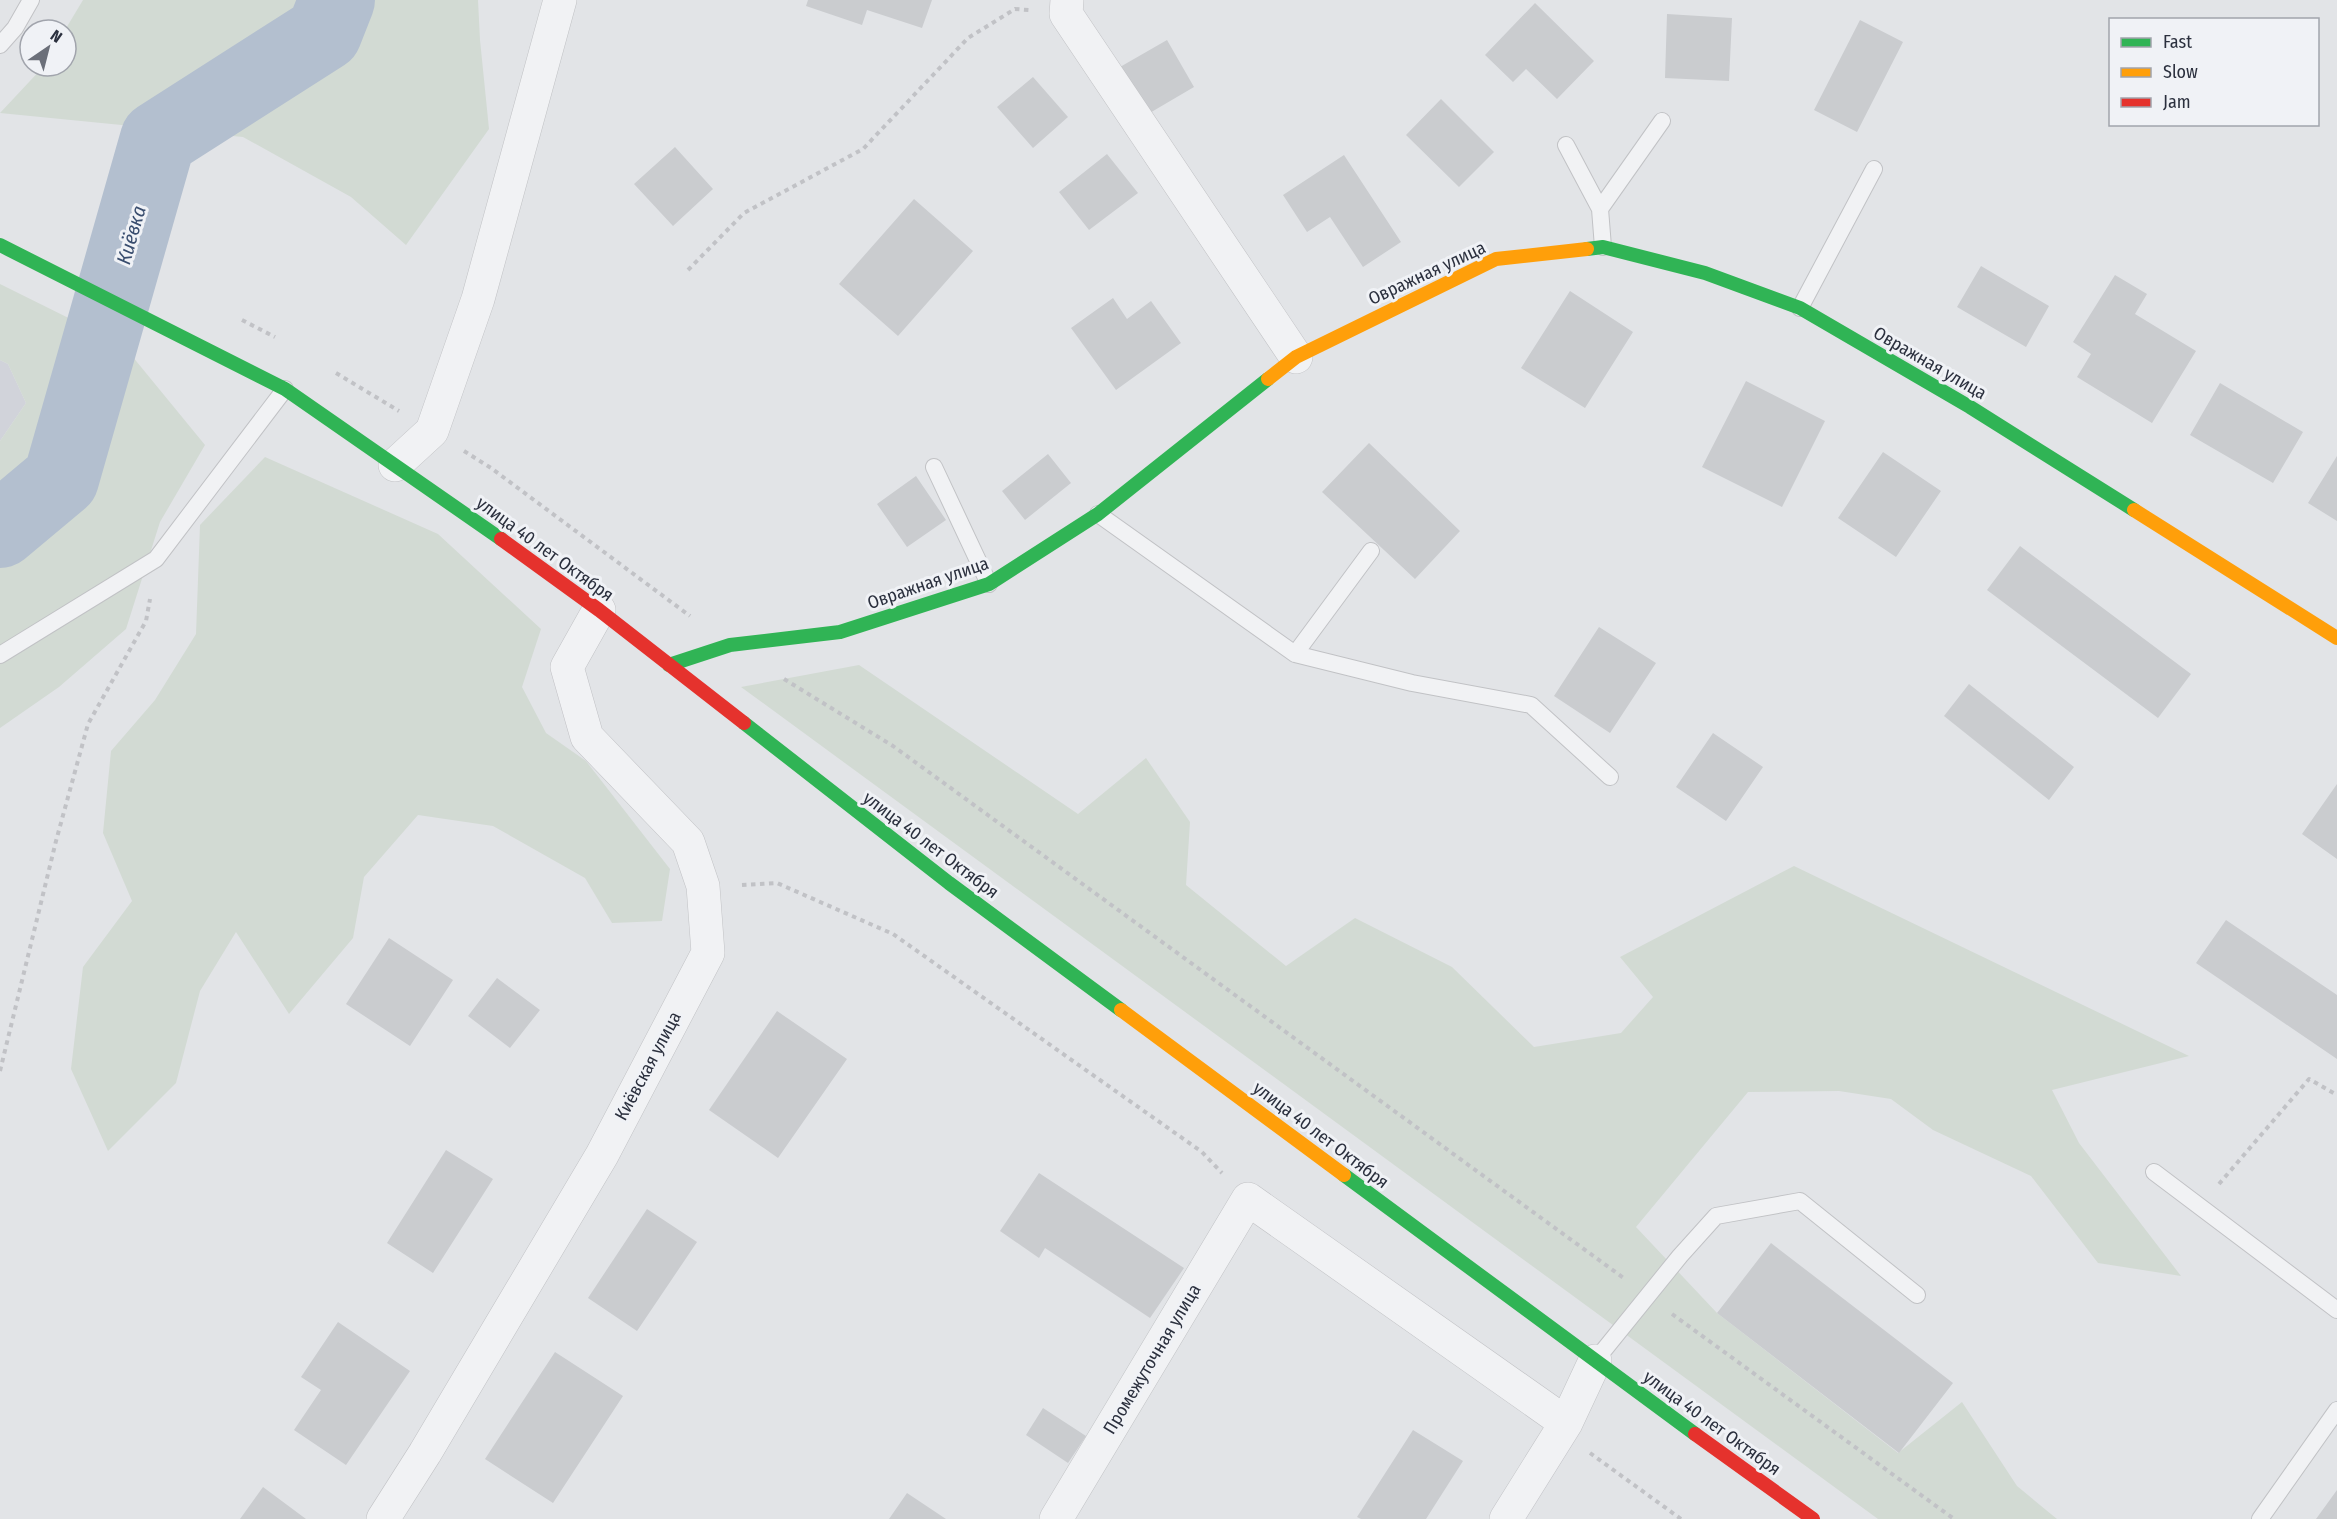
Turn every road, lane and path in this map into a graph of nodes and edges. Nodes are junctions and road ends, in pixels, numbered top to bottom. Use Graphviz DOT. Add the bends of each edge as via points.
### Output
graph roads {
  1 [pos="31,0"];
  2 [pos="560,0"];
  3 [pos="1067,7"];
  4 [pos="0,45"];
  5 [pos="1662,121"];
  6 [pos="1566,145"];
  7 [pos="1874,169"];
  8 [pos="1600,209"];
  9 [pos="0,245"];
  10 [pos="1603,247"];
  11 [pos="688,270"];
  12 [pos="1800,308"];
  13 [pos="266,332"];
  14 [pos="276,338"];
  15 [pos="1296,357"];
  16 [pos="334,373"];
  17 [pos="285,389"];
  18 [pos="432,431"];
  19 [pos="395,465"];
  20 [pos="934,467"];
  21 [pos="1098,514"];
  22 [pos="1371,551"];
  23 [pos="156,559"];
  24 [pos="989,584"];
  25 [pos="598,610"];
  26 [pos="2337,638"];
  27 [pos="730,645"];
  28 [pos="1295,654"];
  29 [pos="0,656"];
  30 [pos="669,665"];
  31 [pos="1610,777"];
  32 [pos="703,886"];
  33 [pos="0,1071"];
  34 [pos="2337,1095"];
  35 [pos="2154,1172"];
  36 [pos="2218,1185"];
  37 [pos="1248,1199"];
  38 [pos="1917,1295"];
  39 [pos="1648,1296"];
  40 [pos="2337,1310"];
  41 [pos="1596,1361"];
  42 [pos="2337,1410"];
  43 [pos="1566,1423"];
  44 [pos="382,1519"];
  45 [pos="1056,1519"];
  46 [pos="1506,1519"];
  47 [pos="1681,1519"];
  48 [pos="1813,1519"];
  49 [pos="1954,1519"];
  50 [pos="2260,1519"];
  1 -- 4 [label="lane"];
  2 -- 18 [label="street" via="478,299"];
  3 -- 11 [label="path" via="1015,9 968,38 863,149 744,213"];
  3 -- 15 [label="street"];
  5 -- 8 [label="lane"];
  6 -- 8 [label="lane"];
  7 -- 12 [label="lane"];
  8 -- 10 [label="lane"];
  9 -- 17 [label="main road, улица 40 лет Октября"];
  10 -- 12 [label="main road, Овражная улица" via="1705,273"];
  10 -- 15 [label="main road, Овражная улица" via="1496,259"];
  12 -- 26 [label="main road, Овражная улица" via="1970,407"];
  13 -- 14 [label="path"];
  15 -- 21 [label="main road, Овражная улица"];
  16 -- 18 [label="path"];
  17 -- 19 [label="main road, улица 40 лет Октября"];
  17 -- 23 [label="lane"];
  18 -- 19 [label="street"];
  18 -- 27 [label="path" via="491,468"];
  19 -- 25 [label="main road, улица 40 лет Октября"];
  20 -- 24 [label="lane"];
  21 -- 24 [label="main road, Овражная улица"];
  21 -- 28 [label="lane"];
  22 -- 28 [label="lane"];
  23 -- 29 [label="lane"];
  23 -- 33 [label="path" via="146,621 88,724"];
  24 -- 27 [label="main road, Овражная улица" via="840,632"];
  25 -- 30 [label="main road, улица 40 лет Октября"];
  25 -- 32 [label="street, Киёвская улица" via="567,667 587,737 688,842"];
  27 -- 30 [label="main road, Овражная улица"];
  27 -- 39 [label="path" via="893,746"];
  28 -- 31 [label="lane" via="1412,683 1530,705"];
  30 -- 41 [label="main road, улица 40 лет Октября" via="949,883"];
  32 -- 37 [label="path" via="777,884 893,934 1202,1152"];
  32 -- 44 [label="street, Киёвская улица" via="708,953 602,1155"];
  34 -- 36 [label="path" via="2309,1079"];
  35 -- 40 [label="lane"];
  37 -- 43 [label="street"];
  37 -- 45 [label="street, Промежуточная улица"];
  38 -- 39 [label="lane" via="1800,1201 1716,1216"];
  39 -- 41 [label="lane"];
  39 -- 49 [label="path"];
  41 -- 43 [label="street"];
  41 -- 48 [label="main road, улица 40 лет Октября"];
  42 -- 50 [label="lane"];
  43 -- 46 [label="street"];
  43 -- 47 [label="path" via="1580,1446"];
}
